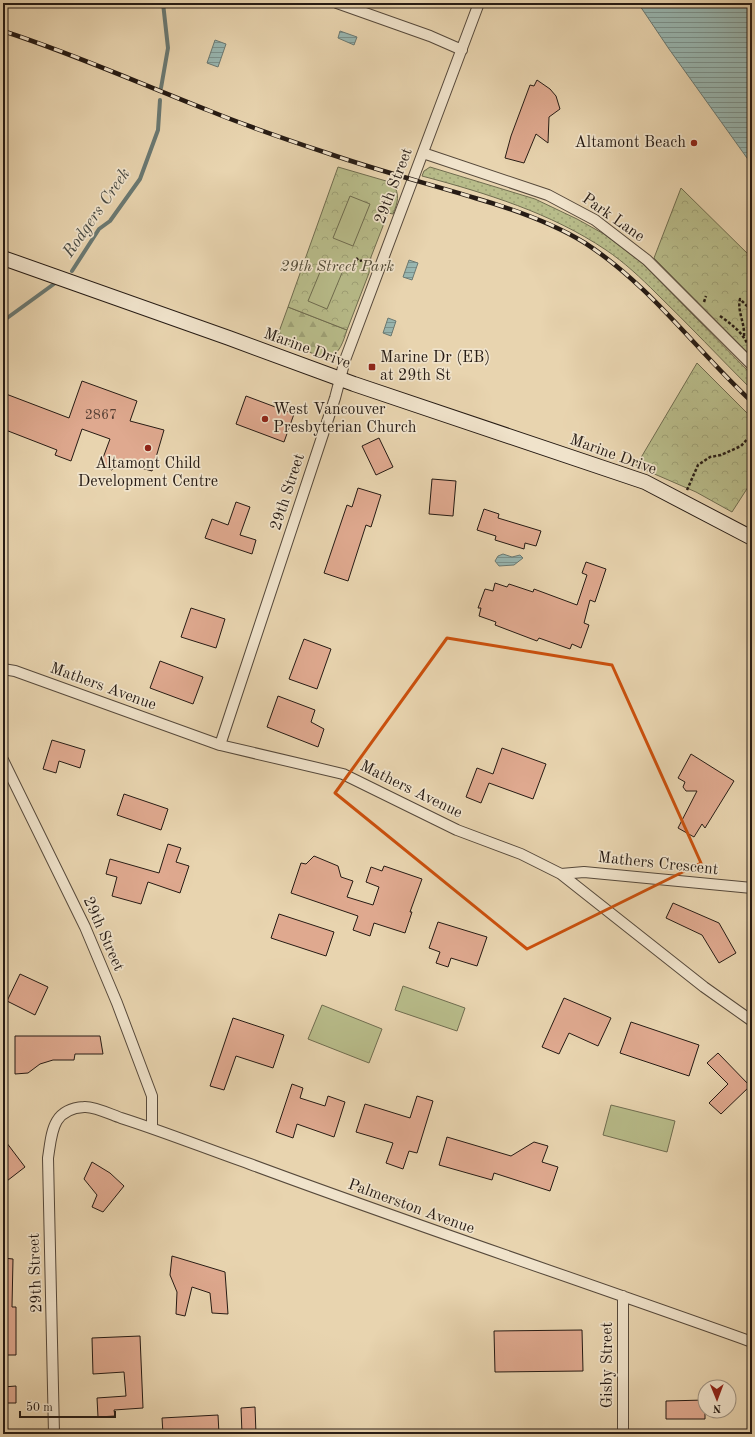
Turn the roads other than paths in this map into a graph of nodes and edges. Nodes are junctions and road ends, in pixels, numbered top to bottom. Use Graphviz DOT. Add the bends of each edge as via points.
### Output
graph roads {
  1 [pos="337,3"];
  2 [pos="479,3"];
  3 [pos="462,50"];
  4 [pos="422,153"];
  5 [pos="3,258"];
  6 [pos="752,365"];
  7 [pos="340,379"];
  8 [pos="752,538"];
  9 [pos="3,669"];
  10 [pos="220,745"];
  11 [pos="3,760"];
  12 [pos="561,874"];
  13 [pos="752,888"];
  14 [pos="752,1021"];
  15 [pos="61,1114"];
  16 [pos="152,1128"];
  17 [pos="623,1296"];
  18 [pos="752,1342"];
  19 [pos="54,1434"];
  20 [pos="623,1434"];
  1 -- 3 [label="street"];
  2 -- 3 [label="street, 29th Street"];
  3 -- 4 [label="street, 29th Street"];
  4 -- 6 [label="street, Park Lane" via="548,195 595,220 647,260"];
  4 -- 7 [label="street, 29th Street" via="350,345"];
  5 -- 7 [label="main road, Marine Drive"];
  7 -- 8 [label="main road, Marine Drive" via="645,482"];
  7 -- 10 [label="street, 29th Street"];
  9 -- 10 [label="street, Mathers Avenue" via="15,671"];
  10 -- 12 [label="street, Mathers Avenue" via="343,774 457,830 521,854"];
  11 -- 16 [label="street, 29th Street" via="85,927 117,1003 152,1096"];
  12 -- 13 [label="street, Mathers Crescent" via="584,872"];
  12 -- 14 [label="street, Mathers Avenue" via="704,987"];
  15 -- 16 [label="street, Palmerston Avenue" via="87,1106"];
  15 -- 19 [label="street, 29th Street" via="52,1134 48,1158"];
  16 -- 17 [label="street, Palmerston Avenue" via="363,1206"];
  17 -- 18 [label="street, Palmerston Avenue"];
  17 -- 20 [label="street, Gisby Street"];
}
